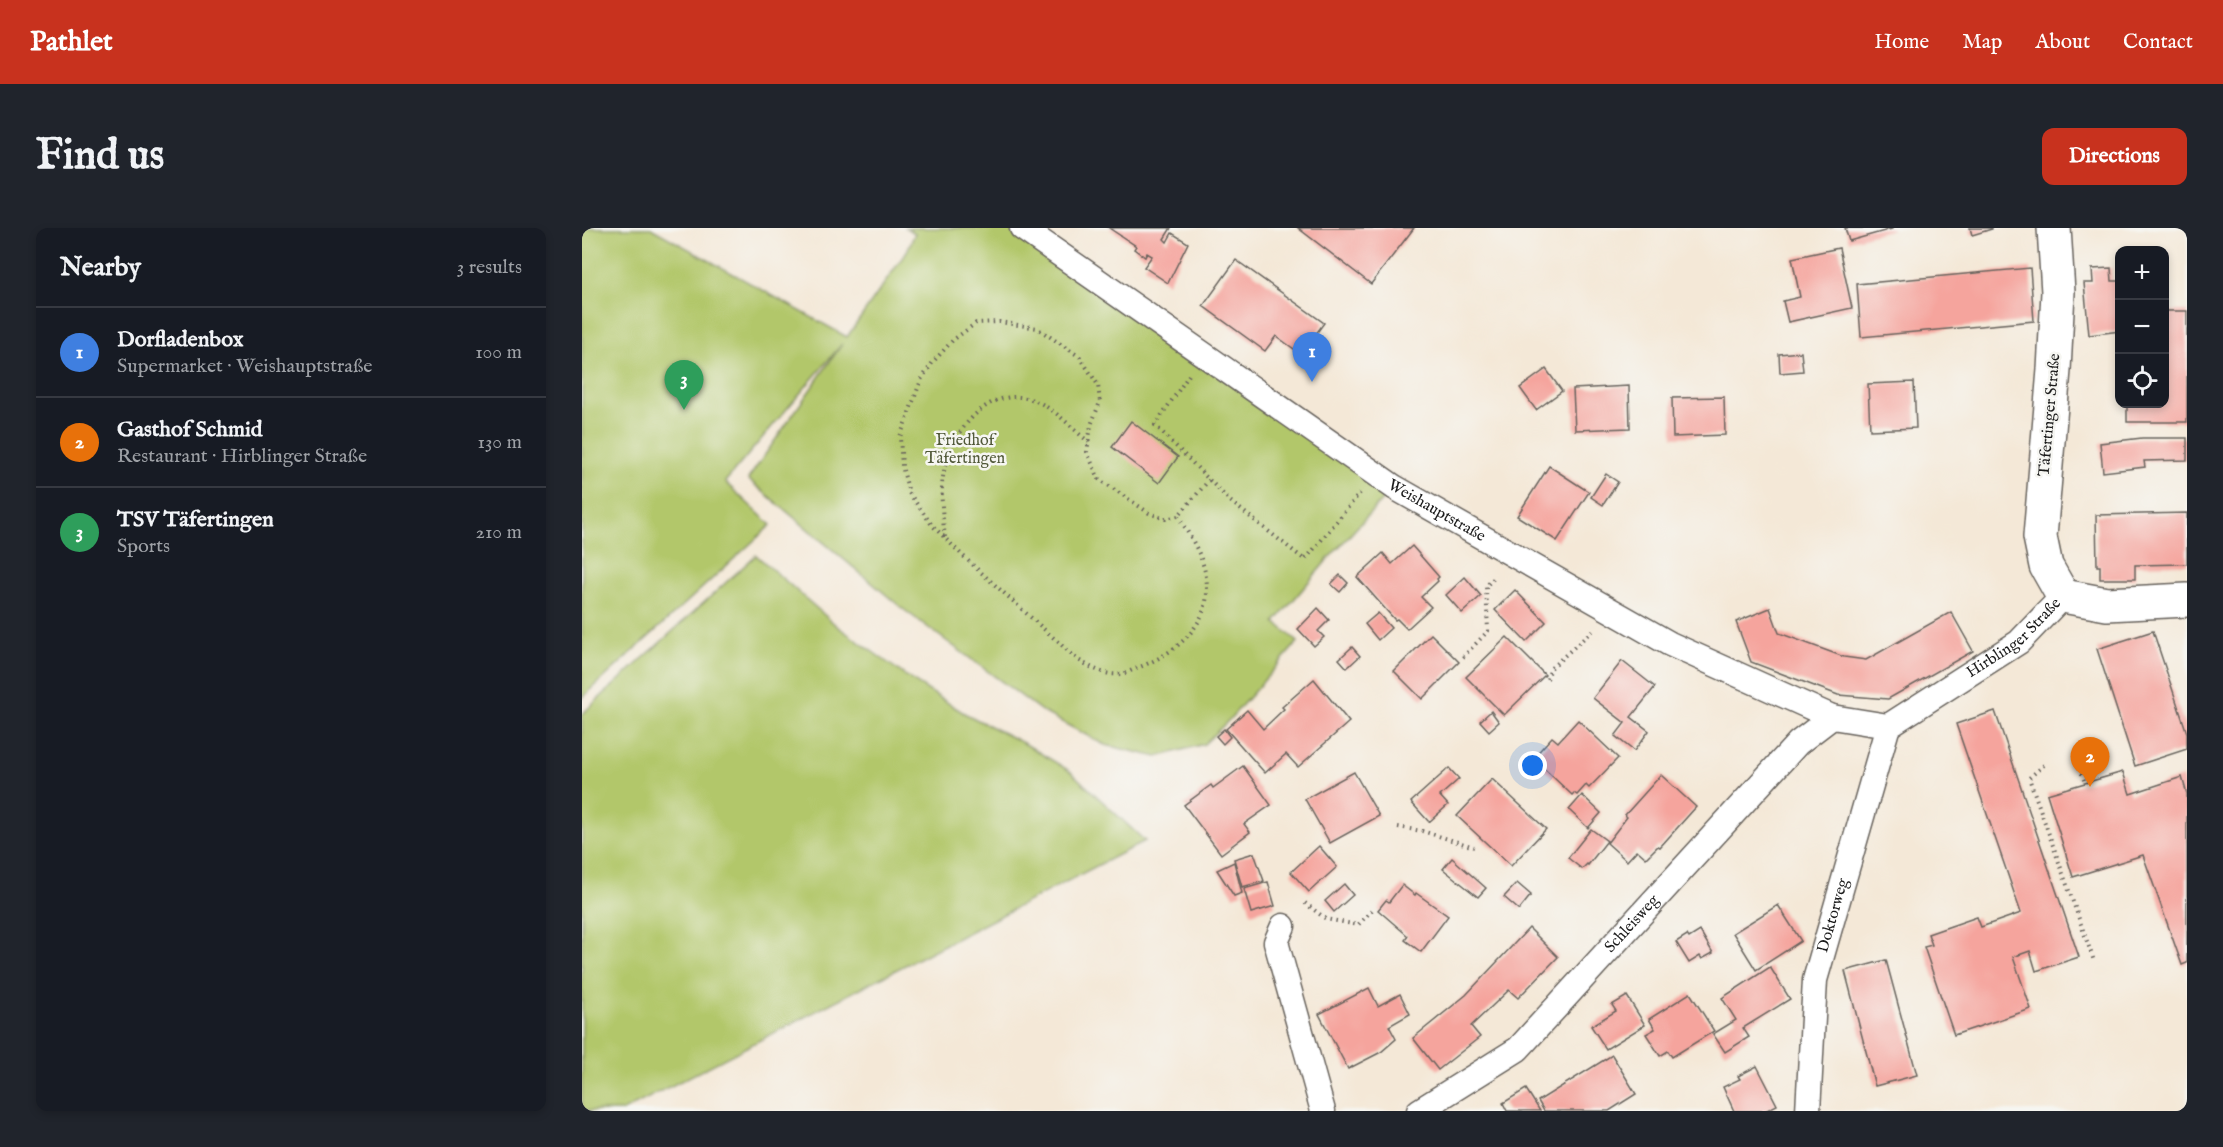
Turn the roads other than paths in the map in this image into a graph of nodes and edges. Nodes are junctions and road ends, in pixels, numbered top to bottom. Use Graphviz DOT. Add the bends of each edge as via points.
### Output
graph roads {
  1 [pos="1022,228"];
  2 [pos="2054,228"];
  3 [pos="2063,596"];
  4 [pos="2187,600"];
  5 [pos="1832,717"];
  6 [pos="1888,726"];
  7 [pos="1283,926"];
  8 [pos="1323,1111"];
  9 [pos="1419,1111"];
  10 [pos="1808,1111"];
  1 -- 5 [label="street, Weishauptstraße" via="1375,475 1670,644"];
  2 -- 3 [label="street, Täfertinger Straße" via="2058,300 2040,537 2046,566"];
  3 -- 4 [label="street, Hirblinger Straße" via="2107,604"];
  3 -- 6 [label="street, Hirblinger Straße" via="2019,642"];
  5 -- 6 [label="street, Weishauptstraße"];
  5 -- 9 [label="street, Schleisweg" via="1798,743 1518,1049"];
  6 -- 10 [label="street, Doktorweg" via="1815,980"];
  7 -- 8 [label="street" via="1276,942"];
}
